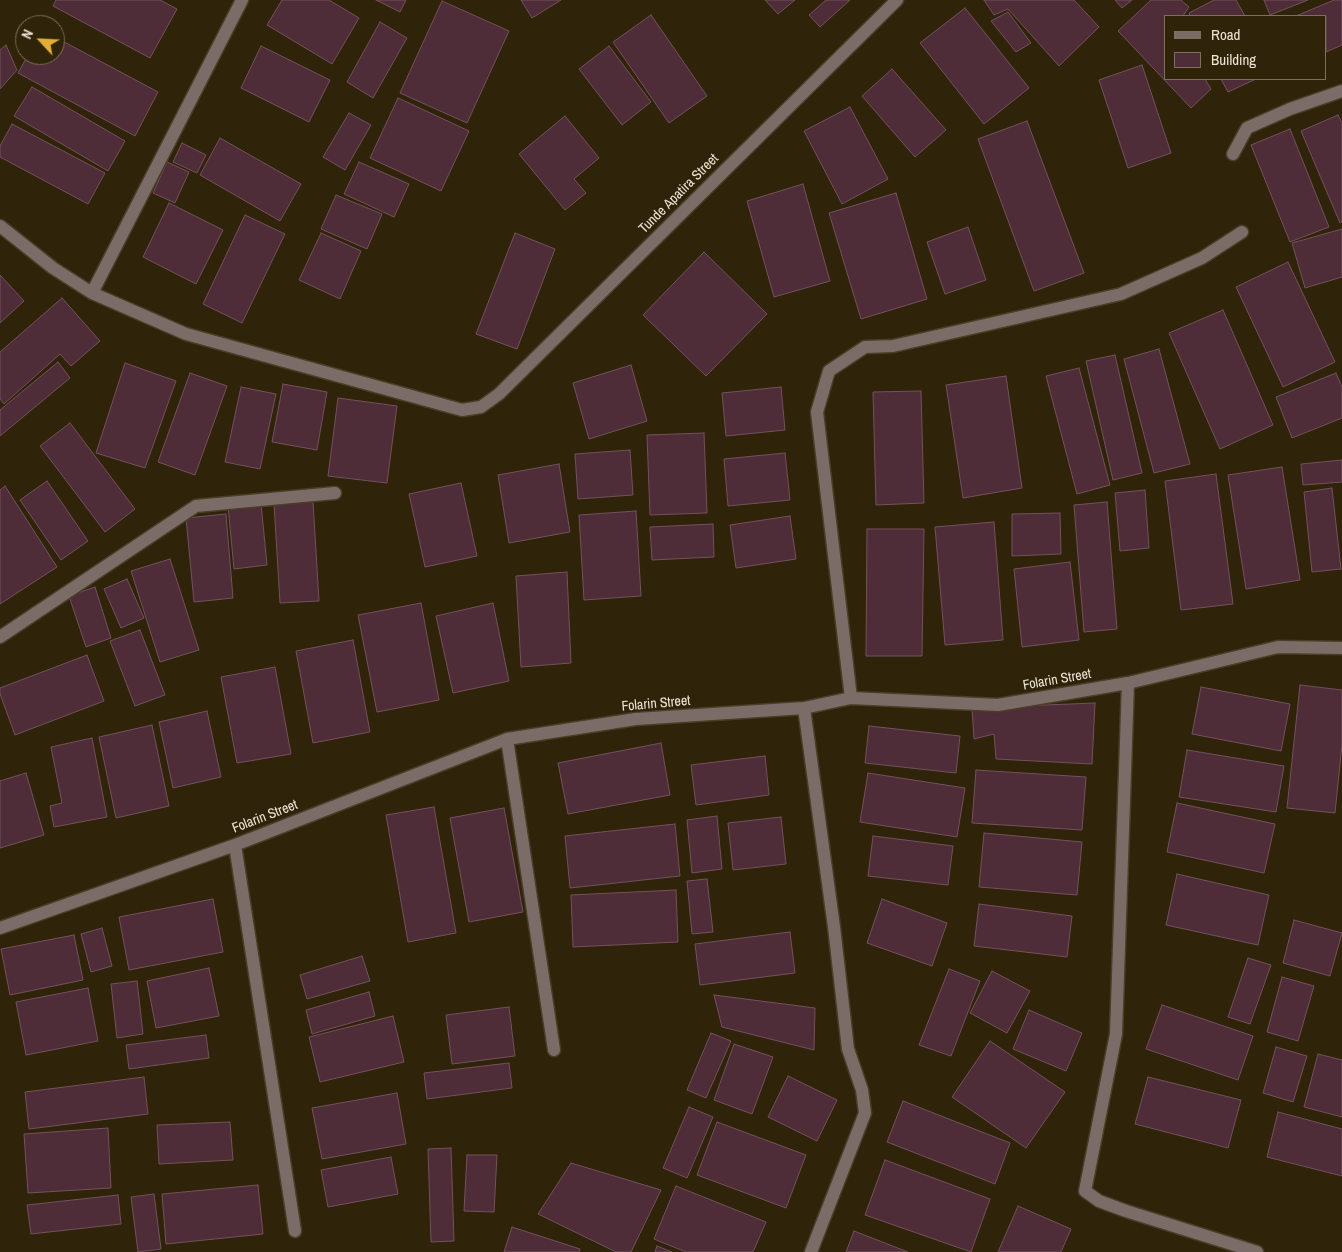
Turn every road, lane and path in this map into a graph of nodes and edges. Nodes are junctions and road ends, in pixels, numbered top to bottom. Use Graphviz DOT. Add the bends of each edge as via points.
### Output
graph roads {
  1 [pos="242,0"];
  2 [pos="897,0"];
  3 [pos="1342,91"];
  4 [pos="1233,154"];
  5 [pos="0,226"];
  6 [pos="1242,232"];
  7 [pos="92,293"];
  8 [pos="335,493"];
  9 [pos="0,637"];
  10 [pos="1342,648"];
  11 [pos="1128,683"];
  12 [pos="851,698"];
  13 [pos="804,708"];
  14 [pos="507,739"];
  15 [pos="235,845"];
  16 [pos="0,928"];
  17 [pos="554,1050"];
  18 [pos="295,1231"];
  19 [pos="811,1252"];
  20 [pos="1257,1252"];
  1 -- 7 [label="street"];
  2 -- 7 [label="street, Tunde Apatira Street" via="499,394 481,407 462,410 441,405 186,334"];
  3 -- 4 [label="street" via="1247,128"];
  5 -- 7 [label="street" via="52,268"];
  6 -- 12 [label="street" via="1202,258 1121,294 894,346 864,347 829,371 816,412"];
  8 -- 9 [label="street" via="196,506"];
  10 -- 11 [label="street, Folarin Street" via="1278,647"];
  11 -- 12 [label="street, Folarin Street" via="998,705"];
  11 -- 20 [label="street" via="1116,1034 1085,1190 1099,1202"];
  12 -- 13 [label="street, Folarin Street"];
  13 -- 14 [label="street, Folarin Street" via="636,719"];
  13 -- 19 [label="street" via="848,1049 862,1090 865,1113"];
  14 -- 15 [label="street, Folarin Street"];
  14 -- 17 [label="street"];
  15 -- 16 [label="street, Folarin Street"];
  15 -- 18 [label="street"];
}
